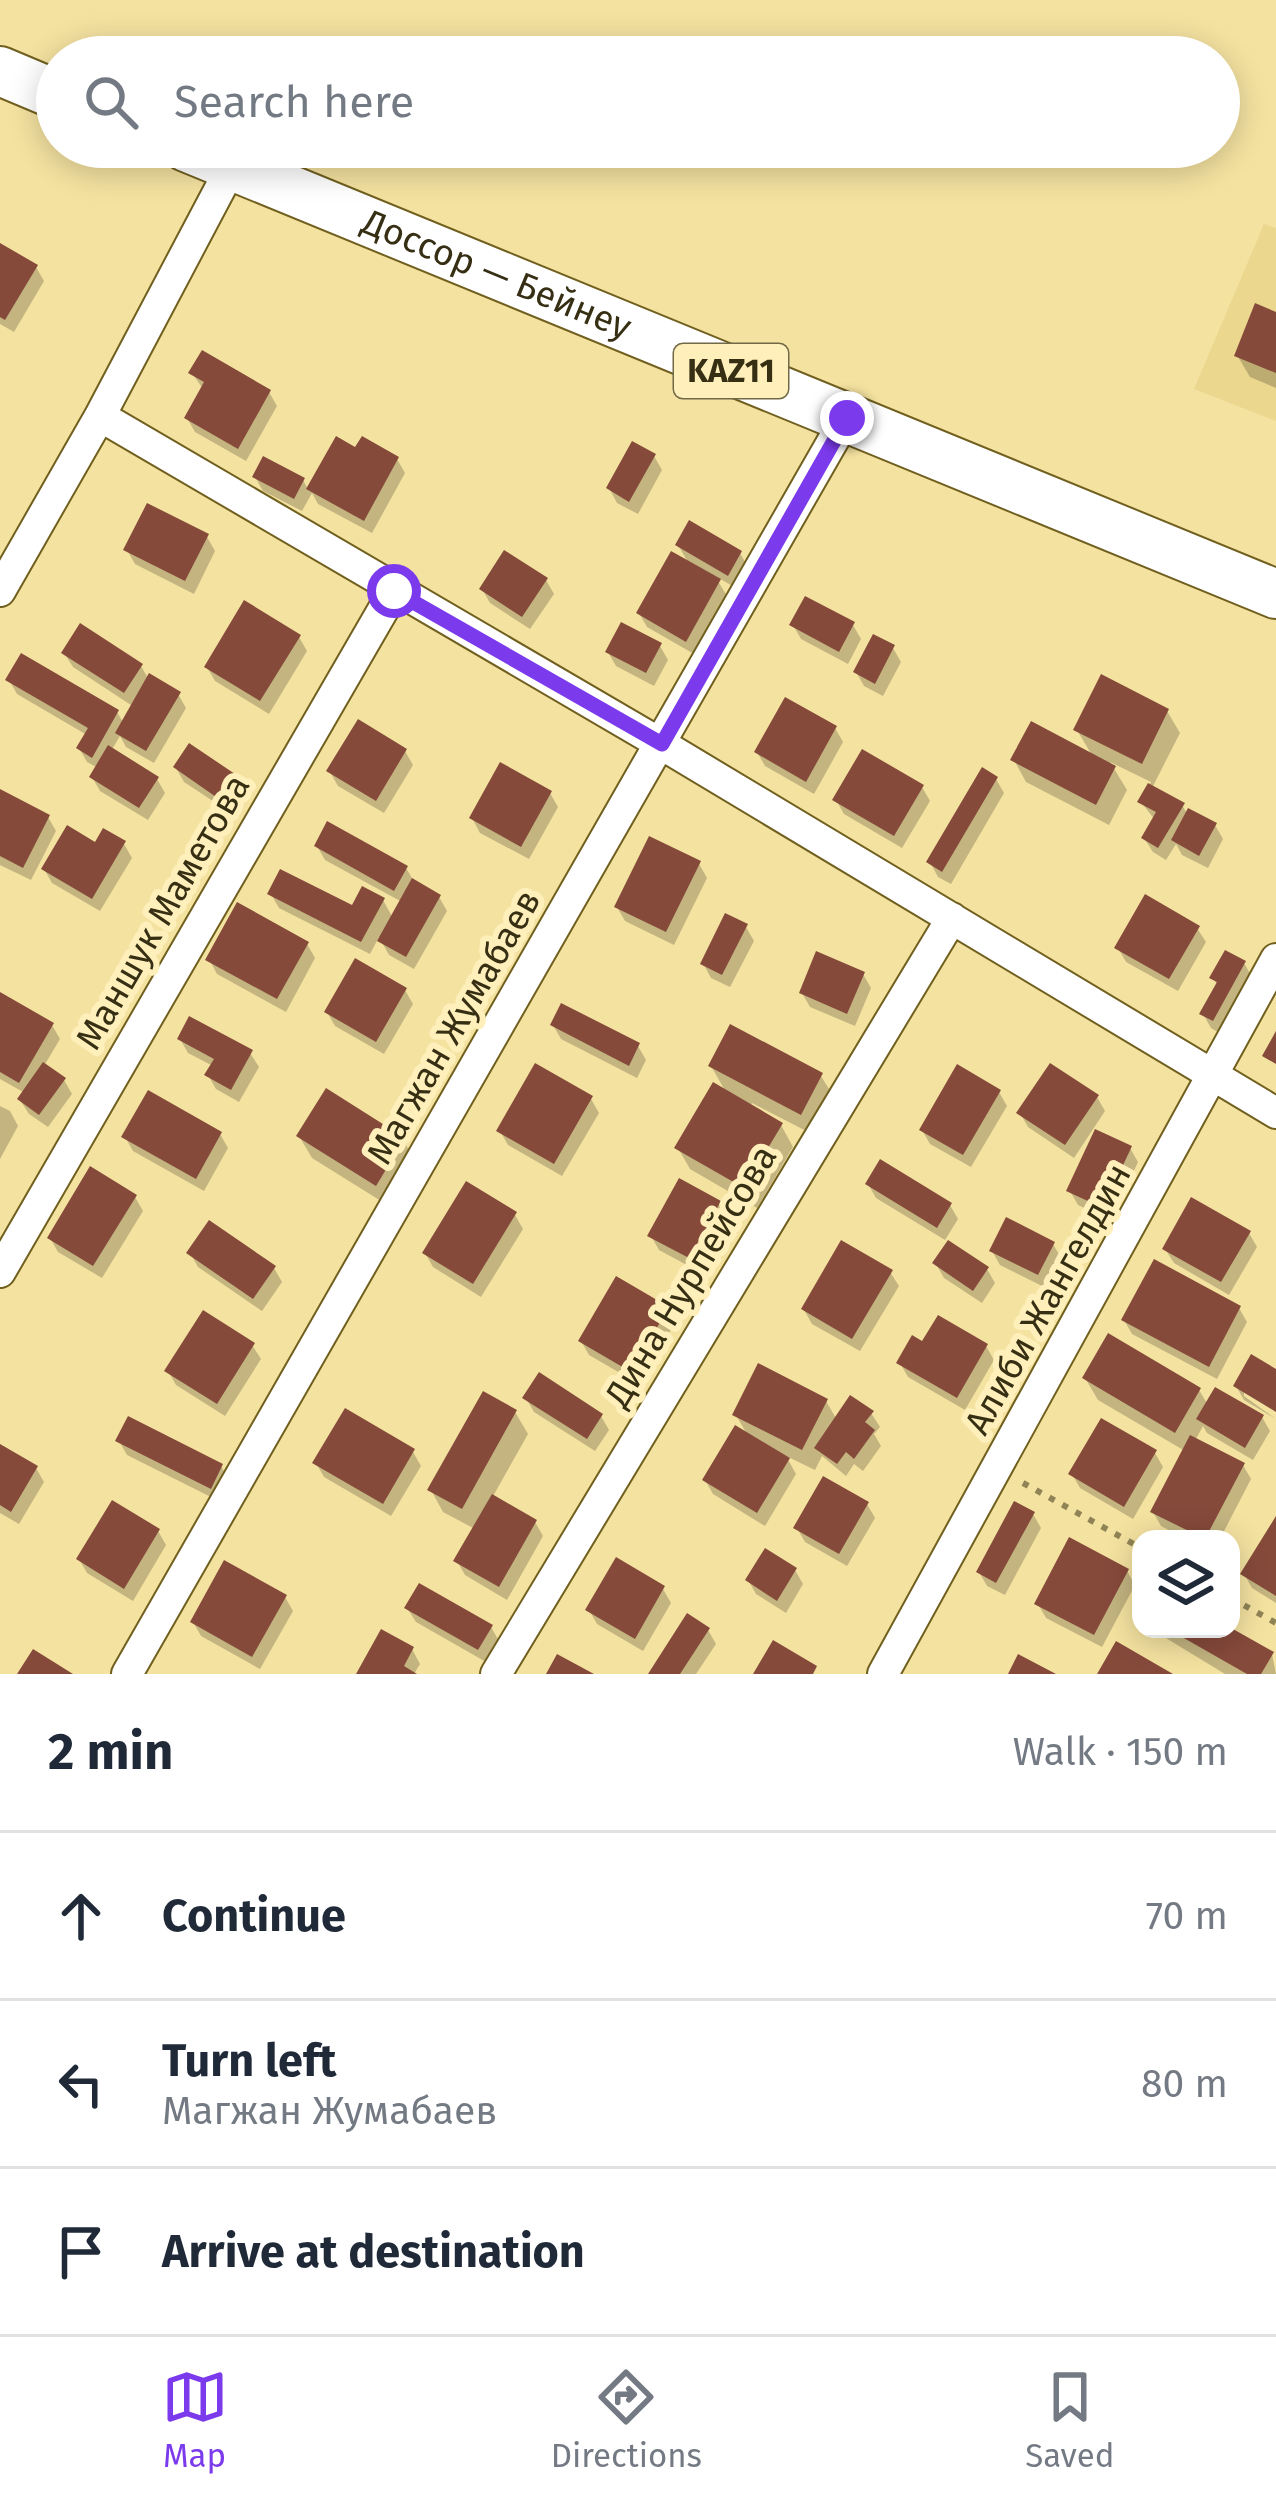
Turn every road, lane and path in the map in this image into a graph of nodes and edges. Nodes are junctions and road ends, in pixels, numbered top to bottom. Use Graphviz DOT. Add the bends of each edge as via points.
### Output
graph roads {
  1 [pos="0,71"];
  2 [pos="36,86"];
  3 [pos="231,168"];
  4 [pos="237,168"];
  5 [pos="100,416"];
  6 [pos="847,418"];
  7 [pos="0,591"];
  8 [pos="394,591"];
  9 [pos="1276,594"];
  10 [pos="662,744"];
  11 [pos="952,918"];
  12 [pos="1276,959"];
  13 [pos="1214,1076"];
  14 [pos="1276,1113"];
  15 [pos="0,1272"];
  16 [pos="999,1469"];
  17 [pos="1132,1543"];
  18 [pos="1240,1603"];
  19 [pos="1276,1624"];
  20 [pos="127,1674"];
  21 [pos="496,1674"];
  22 [pos="883,1674"];
  1 -- 2 [label="highway"];
  3 -- 5 [label="street"];
  4 -- 6 [label="highway, Доссор — Бейнеу / KAZ11"];
  5 -- 7 [label="street"];
  5 -- 8 [label="street"];
  6 -- 9 [label="highway, Доссор — Бейнеу / KAZ11"];
  6 -- 10 [label="street, Магжан Жумабаев"];
  8 -- 10 [label="street"];
  8 -- 15 [label="street, Маншук Маметова"];
  10 -- 11 [label="street"];
  10 -- 20 [label="street, Магжан Жумабаев"];
  11 -- 13 [label="street"];
  11 -- 21 [label="street, Дина Нурпейсова"];
  12 -- 13 [label="street, Алиби Жангелдин"];
  13 -- 14 [label="street"];
  13 -- 16 [label="street, Алиби Жангелдин"];
  16 -- 17 [label="path"];
  16 -- 22 [label="street, Алиби Жангелдин"];
  18 -- 19 [label="path"];
}
